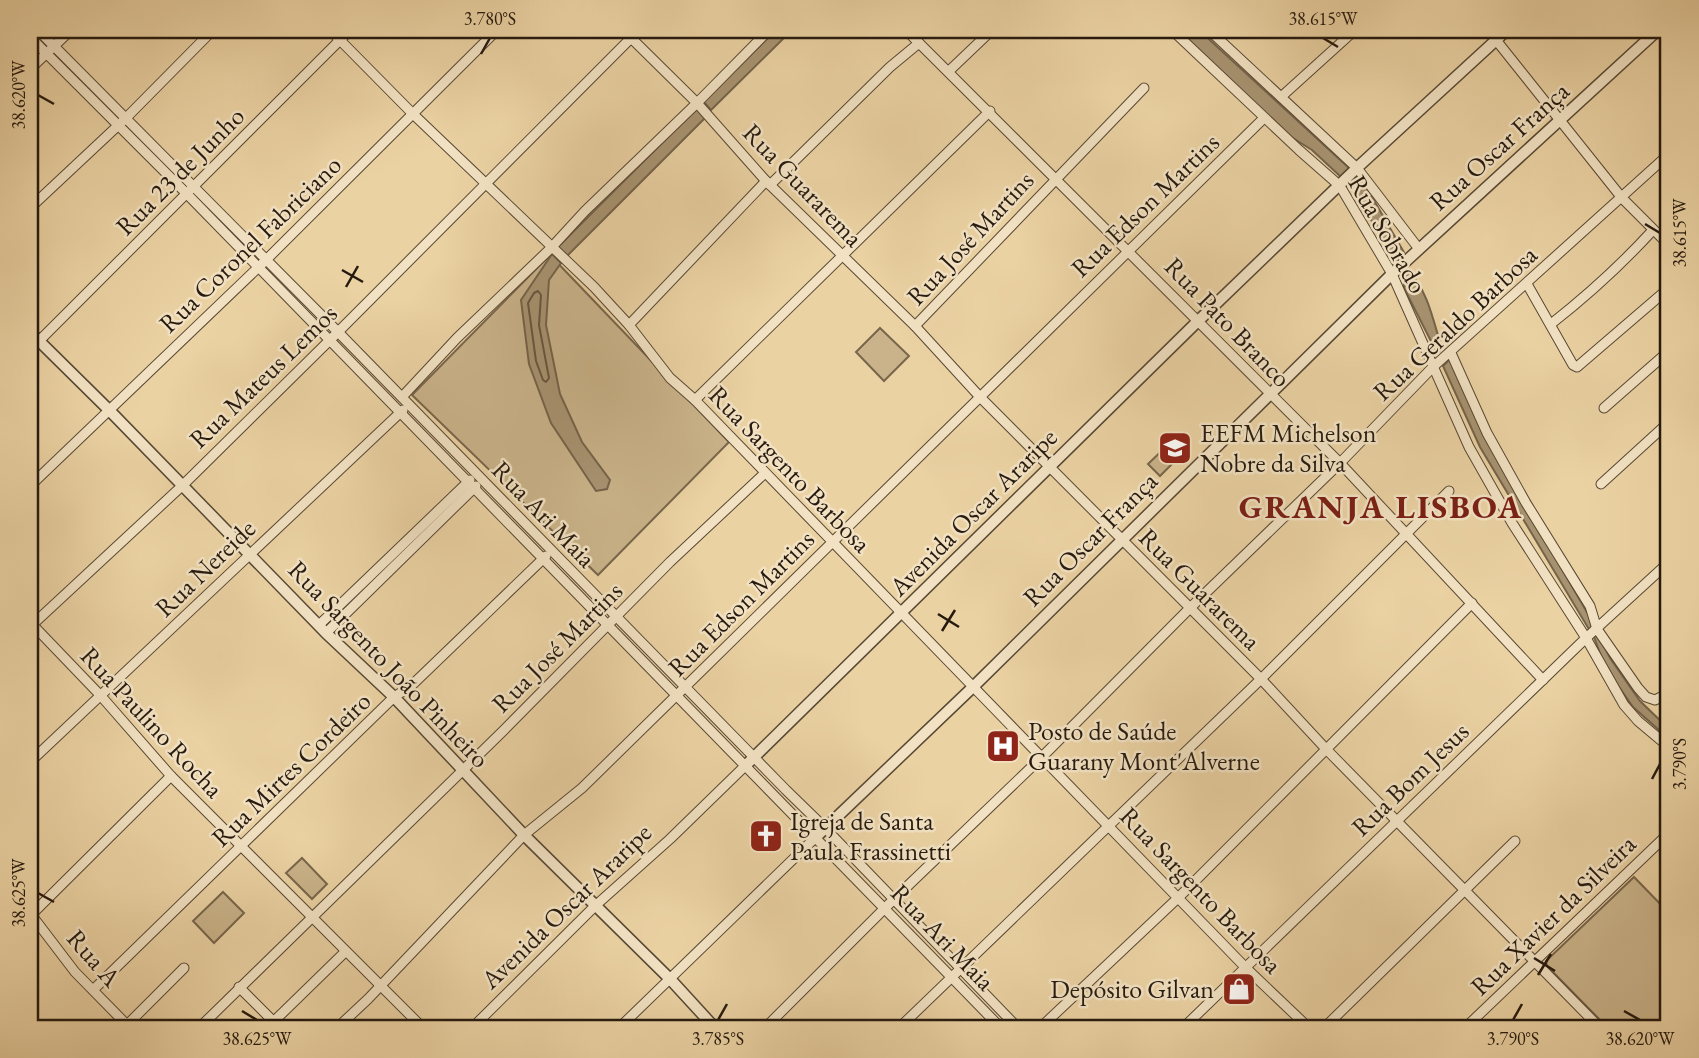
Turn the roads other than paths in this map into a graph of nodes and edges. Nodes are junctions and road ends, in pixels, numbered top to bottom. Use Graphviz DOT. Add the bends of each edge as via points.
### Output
graph roads {
  1 [pos="38,30"];
  2 [pos="71,30"];
  3 [pos="213,30"];
  4 [pos="330,30"];
  5 [pos="350,30"];
  6 [pos="497,30"];
  7 [pos="623,30"];
  8 [pos="639,30"];
  9 [pos="769,30"];
  10 [pos="906,30"];
  11 [pos="992,30"];
  12 [pos="1172,30"];
  13 [pos="1209,30"];
  14 [pos="1355,30"];
  15 [pos="1507,30"];
  16 [pos="1658,30"];
  17 [pos="1492,34"];
  18 [pos="30,37"];
  19 [pos="631,38"];
  20 [pos="340,40"];
  21 [pos="919,43"];
  22 [pos="50,50"];
  23 [pos="30,69"];
  24 [pos="949,71"];
  25 [pos="1144,88"];
  26 [pos="1281,97"];
  27 [pos="697,103"];
  28 [pos="990,111"];
  29 [pos="413,114"];
  30 [pos="1265,118"];
  31 [pos="1561,120"];
  32 [pos="121,122"];
  33 [pos="1669,155"];
  34 [pos="1357,168"];
  35 [pos="1055,178"];
  36 [pos="768,183"];
  37 [pos="487,184"];
  38 [pos="1340,186"];
  39 [pos="191,191"];
  40 [pos="1622,198"];
  41 [pos="30,208"];
  42 [pos="1653,230"];
  43 [pos="1669,245"];
  44 [pos="551,248"];
  45 [pos="1419,249"];
  46 [pos="1129,251"];
  47 [pos="842,256"];
  48 [pos="266,260"];
  49 [pos="258,268"];
  50 [pos="1392,274"];
  51 [pos="1527,284"];
  52 [pos="1669,288"];
  53 [pos="1197,322"];
  54 [pos="1551,324"];
  55 [pos="629,326"];
  56 [pos="915,326"];
  57 [pos="30,332"];
  58 [pos="338,332"];
  59 [pos="39,341"];
  60 [pos="329,341"];
  61 [pos="1669,351"];
  62 [pos="1451,353"];
  63 [pos="1433,367"];
  64 [pos="1268,394"];
  65 [pos="980,397"];
  66 [pos="695,400"];
  67 [pos="405,401"];
  68 [pos="1604,408"];
  69 [pos="110,410"];
  70 [pos="400,413"];
  71 [pos="1669,422"];
  72 [pos="1340,463"];
  73 [pos="1050,468"];
  74 [pos="765,473"];
  75 [pos="479,477"];
  76 [pos="1601,484"];
  77 [pos="183,485"];
  78 [pos="471,485"];
  79 [pos="30,486"];
  80 [pos="1449,491"];
  81 [pos="1406,533"];
  82 [pos="1122,539"];
  83 [pos="832,543"];
  84 [pos="551,552"];
  85 [pos="250,554"];
  86 [pos="543,559"];
  87 [pos="1669,562"];
  88 [pos="1472,603"];
  89 [pos="1189,608"];
  90 [pos="902,613"];
  91 [pos="616,618"];
  92 [pos="31,625"];
  93 [pos="608,626"];
  94 [pos="322,629"];
  95 [pos="1597,629"];
  96 [pos="1586,638"];
  97 [pos="1261,679"];
  98 [pos="1544,680"];
  99 [pos="685,687"];
  100 [pos="973,687"];
  101 [pos="1669,693"];
  102 [pos="677,695"];
  103 [pos="101,696"];
  104 [pos="394,697"];
  105 [pos="1669,747"];
  106 [pos="1326,750"];
  107 [pos="1042,757"];
  108 [pos="30,762"];
  109 [pos="749,762"];
  110 [pos="462,770"];
  111 [pos="171,776"];
  112 [pos="1397,820"];
  113 [pos="1109,826"];
  114 [pos="825,828"];
  115 [pos="1669,833"];
  116 [pos="524,835"];
  117 [pos="816,837"];
  118 [pos="1515,841"];
  119 [pos="240,846"];
  120 [pos="1464,891"];
  121 [pos="1179,897"];
  122 [pos="893,900"];
  123 [pos="595,906"];
  124 [pos="885,908"];
  125 [pos="30,914"];
  126 [pos="311,918"];
  127 [pos="345,952"];
  128 [pos="1534,962"];
  129 [pos="184,968"];
  130 [pos="960,968"];
  131 [pos="1246,968"];
  132 [pos="951,976"];
  133 [pos="671,980"];
  134 [pos="379,985"];
  135 [pos="239,987"];
  136 [pos="93,990"];
  137 [pos="273,1026"];
  138 [pos="129,1027"];
  139 [pos="199,1028"];
  140 [pos="337,1028"];
  141 [pos="423,1028"];
  142 [pos="472,1028"];
  143 [pos="619,1028"];
  144 [pos="715,1028"];
  145 [pos="765,1028"];
  146 [pos="899,1028"];
  147 [pos="1001,1028"];
  148 [pos="1018,1028"];
  149 [pos="1040,1028"];
  150 [pos="1183,1028"];
  151 [pos="1309,1028"];
  152 [pos="1324,1028"];
  153 [pos="1465,1028"];
  154 [pos="1600,1028"];
  1 -- 22 [label="street, Rua Ari Maia"];
  2 -- 22 [label="street"];
  3 -- 32 [label="street"];
  4 -- 20 [label="street, Rua Sargento Barbosa"];
  5 -- 20 [label="street, Rua 23 de Junho"];
  6 -- 29 [label="street, Rua Coronel Fabriciano"];
  7 -- 19 [label="street, Rua Guararema"];
  8 -- 19 [label="street, Rua Mateus Lemos"];
  9 -- 27 [label="street, Rua Nereide"];
  10 -- 21 [label="street, Rua Pato Branco"];
  11 -- 24 [label="street"];
  12 -- 30 [label="street, Rua Sobrado"];
  13 -- 26 [label="street, Rua Sobrado"];
  14 -- 26 [label="street"];
  15 -- 17 [label="street, Avenida Oscar Araripe"];
  16 -- 31 [label="street, Rua Oscar França"];
  17 -- 31 [label="street"];
  17 -- 34 [label="street, Avenida Oscar Araripe"];
  18 -- 22 [label="street, Rua Ari Maia"];
  19 -- 27 [label="street, Rua Guararema"];
  19 -- 37 [label="street, Rua Mateus Lemos"];
  20 -- 29 [label="street, Rua Sargento Barbosa"];
  20 -- 39 [label="street, Rua 23 de Junho"];
  21 -- 24 [label="street, Rua Pato Branco"];
  21 -- 36 [label="street"];
  22 -- 23 [label="street"];
  22 -- 32 [label="street, Rua Ari Maia"];
  24 -- 28 [label="street, Rua Pato Branco"];
  25 -- 35 [label="street, Rua José Martins"];
  26 -- 34 [label="street, Rua Sobrado"];
  27 -- 36 [label="street, Rua Guararema"];
  27 -- 44 [label="street, Rua Nereide"];
  28 -- 35 [label="street, Rua Pato Branco"];
  28 -- 47 [label="street"];
  29 -- 37 [label="street, Rua Sargento Barbosa"];
  29 -- 48 [label="street, Rua Coronel Fabriciano"];
  30 -- 38 [label="street, Rua Sobrado"];
  30 -- 46 [label="street, Rua Edson Martins"];
  31 -- 40 [label="street"];
  31 -- 45 [label="street, Rua Oscar França"];
  32 -- 39 [label="street, Rua Ari Maia"];
  32 -- 41 [label="street"];
  33 -- 40 [label="street, Rua Geraldo Barbosa"];
  34 -- 38 [label="street, Avenida Oscar Araripe"];
  34 -- 45 [label="street, Rua Sobrado"];
  35 -- 46 [label="street, Rua Pato Branco"];
  35 -- 56 [label="street, Rua José Martins"];
  36 -- 47 [label="street, Rua Guararema"];
  36 -- 55 [label="street"];
  37 -- 44 [label="street, Rua Sargento Barbosa"];
  37 -- 58 [label="street, Rua Mateus Lemos"];
  38 -- 50 [label="street, Rua Sobrado"];
  38 -- 53 [label="street, Avenida Oscar Araripe"];
  39 -- 48 [label="street, Rua Ari Maia"];
  39 -- 49 [label="street, Rua Ari Maia"];
  39 -- 59 [label="street, Rua 23 de Junho"];
  40 -- 42 [label="street"];
  40 -- 51 [label="street, Rua Geraldo Barbosa"];
  42 -- 43 [label="street"];
  42 -- 54 [label="street" via="1600,285"];
  44 -- 55 [label="street, Rua Sargento Barbosa"];
  44 -- 67 [label="street, Rua Nereide" via="457,338"];
  45 -- 50 [label="street, Rua Oscar França"];
  46 -- 53 [label="street, Rua Pato Branco"];
  46 -- 65 [label="street, Rua Edson Martins"];
  47 -- 56 [label="street, Rua Guararema"];
  47 -- 66 [label="street"];
  48 -- 49 [label="street, Rua Coronel Fabriciano"];
  48 -- 58 [label="street, Rua Ari Maia"];
  49 -- 60 [label="street, Rua Ari Maia"];
  49 -- 69 [label="street, Rua Coronel Fabriciano"];
  50 -- 63 [label="street, Rua Sobrado"];
  50 -- 64 [label="street, Rua Oscar França"];
  51 -- 54 [label="street"];
  51 -- 62 [label="street, Rua Geraldo Barbosa"];
  52 -- 54 [label="street" via="1579,366 1573,365"];
  53 -- 64 [label="street, Rua Pato Branco"];
  53 -- 73 [label="street, Avenida Oscar Araripe"];
  55 -- 66 [label="street, Rua Sargento Barbosa" via="670,378"];
  56 -- 65 [label="street, Rua Guararema"];
  57 -- 59 [label="street, Rua Sargento João Pinheiro"];
  58 -- 60 [label="street, Rua Mateus Lemos"];
  58 -- 67 [label="street, Rua Ari Maia"];
  59 -- 69 [label="street, Rua Sargento João Pinheiro"];
  60 -- 70 [label="street, Rua Ari Maia"];
  60 -- 77 [label="street, Rua Mateus Lemos"];
  61 -- 68 [label="street"];
  62 -- 63 [label="street, Rua Geraldo Barbosa"];
  62 -- 95 [label="street" via="1487,433 1590,606"];
  63 -- 72 [label="street, Rua Geraldo Barbosa"];
  63 -- 96 [label="street, Rua Sobrado" via="1469,447"];
  64 -- 72 [label="street, Rua Pato Branco"];
  64 -- 82 [label="street, Rua Oscar França"];
  65 -- 73 [label="street, Rua Guararema"];
  65 -- 83 [label="street, Rua Edson Martins"];
  66 -- 74 [label="street, Rua Sargento Barbosa"];
  67 -- 70 [label="street, Rua Nereide"];
  67 -- 75 [label="street, Rua Ari Maia"];
  69 -- 77 [label="street, Rua Sargento João Pinheiro"];
  69 -- 79 [label="street, Rua Coronel Fabriciano"];
  70 -- 78 [label="street, Rua Ari Maia"];
  70 -- 85 [label="street, Rua Nereide"];
  71 -- 76 [label="street"];
  72 -- 81 [label="street, Rua Pato Branco"];
  72 -- 89 [label="street, Rua Geraldo Barbosa"];
  73 -- 82 [label="street, Rua Guararema"];
  73 -- 90 [label="street, Avenida Oscar Araripe"];
  74 -- 83 [label="street, Rua Sargento Barbosa"];
  74 -- 91 [label="street, Rua José Martins"];
  75 -- 78 [label="street"];
  75 -- 84 [label="street, Rua Ari Maia"];
  77 -- 85 [label="street, Rua Sargento João Pinheiro"];
  77 -- 92 [label="street, Rua Mateus Lemos"];
  78 -- 86 [label="street, Rua Ari Maia"];
  78 -- 94 [label="street"];
  80 -- 81 [label="street"];
  81 -- 88 [label="street, Rua Pato Branco"];
  81 -- 97 [label="street"];
  82 -- 89 [label="street, Rua Guararema"];
  82 -- 100 [label="street, Rua Oscar França"];
  83 -- 90 [label="street, Rua Sargento Barbosa"];
  83 -- 99 [label="street, Rua Edson Martins"];
  84 -- 86 [label="street, Rua Mirtes Cordeiro"];
  84 -- 91 [label="street, Rua Ari Maia"];
  85 -- 94 [label="street, Rua Sargento João Pinheiro"];
  85 -- 103 [label="street, Rua Nereide"];
  86 -- 93 [label="street, Rua Ari Maia"];
  86 -- 104 [label="street, Rua Mirtes Cordeiro" via="411,687"];
  87 -- 95 [label="street, Rua Bom Jesus"];
  88 -- 98 [label="street, Rua Pato Branco"];
  88 -- 106 [label="street"];
  89 -- 97 [label="street, Rua Guararema"];
  89 -- 107 [label="street, Rua Geraldo Barbosa"];
  90 -- 100 [label="street, Rua Sargento Barbosa"];
  90 -- 109 [label="street, Avenida Oscar Araripe"];
  91 -- 93 [label="street, Rua José Martins"];
  91 -- 99 [label="street, Rua Ari Maia"];
  92 -- 103 [label="street, Rua Paulino Rocha"];
  93 -- 102 [label="street, Rua Ari Maia"];
  93 -- 110 [label="street, Rua José Martins"];
  94 -- 104 [label="street, Rua Sargento João Pinheiro"];
  95 -- 96 [label="street, Rua Bom Jesus"];
  95 -- 101 [label="street" via="1642,693 1655,699"];
  96 -- 98 [label="street, Rua Bom Jesus"];
  96 -- 105 [label="street, Rua Sobrado" via="1624,705"];
  97 -- 106 [label="street, Rua Guararema"];
  97 -- 113 [label="street"];
  98 -- 112 [label="street, Rua Bom Jesus"];
  99 -- 102 [label="street, Rua Edson Martins"];
  99 -- 109 [label="street, Rua Ari Maia"];
  100 -- 107 [label="street, Rua Sargento Barbosa"];
  100 -- 114 [label="street, Rua Oscar França"];
  102 -- 109 [label="street, Rua Ari Maia"];
  102 -- 116 [label="street, Rua Edson Martins" via="582,788"];
  103 -- 108 [label="street, Rua Nereide"];
  103 -- 111 [label="street, Rua Paulino Rocha"];
  104 -- 110 [label="street, Rua Sargento João Pinheiro"];
  104 -- 119 [label="street, Rua Mirtes Cordeiro"];
  106 -- 112 [label="street, Rua Guararema"];
  106 -- 121 [label="street"];
  107 -- 113 [label="street, Rua Sargento Barbosa"];
  107 -- 122 [label="street, Rua Geraldo Barbosa"];
  109 -- 114 [label="street, Rua Ari Maia"];
  109 -- 117 [label="street, Rua Ari Maia"];
  109 -- 123 [label="street, Avenida Oscar Araripe"];
  110 -- 116 [label="street, Rua Sargento João Pinheiro"];
  110 -- 126 [label="street, Rua José Martins"];
  111 -- 119 [label="street, Rua Paulino Rocha"];
  111 -- 125 [label="street"];
  112 -- 120 [label="street, Rua Guararema"];
  112 -- 131 [label="street, Rua Bom Jesus"];
  113 -- 121 [label="street, Rua Sargento Barbosa"];
  113 -- 130 [label="street"];
  114 -- 117 [label="street, Rua Oscar França"];
  114 -- 122 [label="street, Rua Ari Maia"];
  115 -- 128 [label="street, Rua Xavier da Silveira"];
  116 -- 123 [label="street, Rua Sargento João Pinheiro"];
  116 -- 134 [label="street, Rua Edson Martins"];
  117 -- 124 [label="street, Rua Ari Maia"];
  117 -- 133 [label="street, Rua Oscar França"];
  118 -- 120 [label="street"];
  119 -- 126 [label="street, Rua Paulino Rocha"];
  119 -- 136 [label="street, Rua Mirtes Cordeiro"];
  120 -- 128 [label="street, Rua Guararema"];
  120 -- 152 [label="street"];
  121 -- 131 [label="street, Rua Sargento Barbosa"];
  121 -- 149 [label="street"];
  122 -- 124 [label="street, Rua Geraldo Barbosa"];
  122 -- 130 [label="street, Rua Ari Maia"];
  123 -- 133 [label="street, Rua Sargento João Pinheiro"];
  123 -- 142 [label="street, Avenida Oscar Araripe"];
  124 -- 132 [label="street, Rua Ari Maia"];
  124 -- 145 [label="street, Rua Geraldo Barbosa"];
  125 -- 136 [label="street, Rua A"];
  126 -- 127 [label="street, Rua Paulino Rocha"];
  126 -- 135 [label="street, Rua José Martins"];
  127 -- 134 [label="street, Rua Paulino Rocha"];
  127 -- 137 [label="street"];
  128 -- 153 [label="street, Rua Xavier da Silveira"];
  128 -- 154 [label="street, Rua Guararema"];
  129 -- 138 [label="street"];
  130 -- 132 [label="street"];
  130 -- 148 [label="street, Rua Ari Maia"];
  131 -- 150 [label="street, Rua Bom Jesus"];
  131 -- 151 [label="street, Rua Sargento Barbosa"];
  132 -- 146 [label="street"];
  132 -- 147 [label="street, Rua Ari Maia"];
  133 -- 143 [label="street, Rua Oscar França"];
  133 -- 144 [label="street, Rua Sargento João Pinheiro"];
  134 -- 140 [label="street, Rua Edson Martins"];
  134 -- 141 [label="street, Rua Paulino Rocha"];
  135 -- 137 [label="street"];
  135 -- 139 [label="street, Rua José Martins"];
  136 -- 138 [label="street, Rua A"];
}
